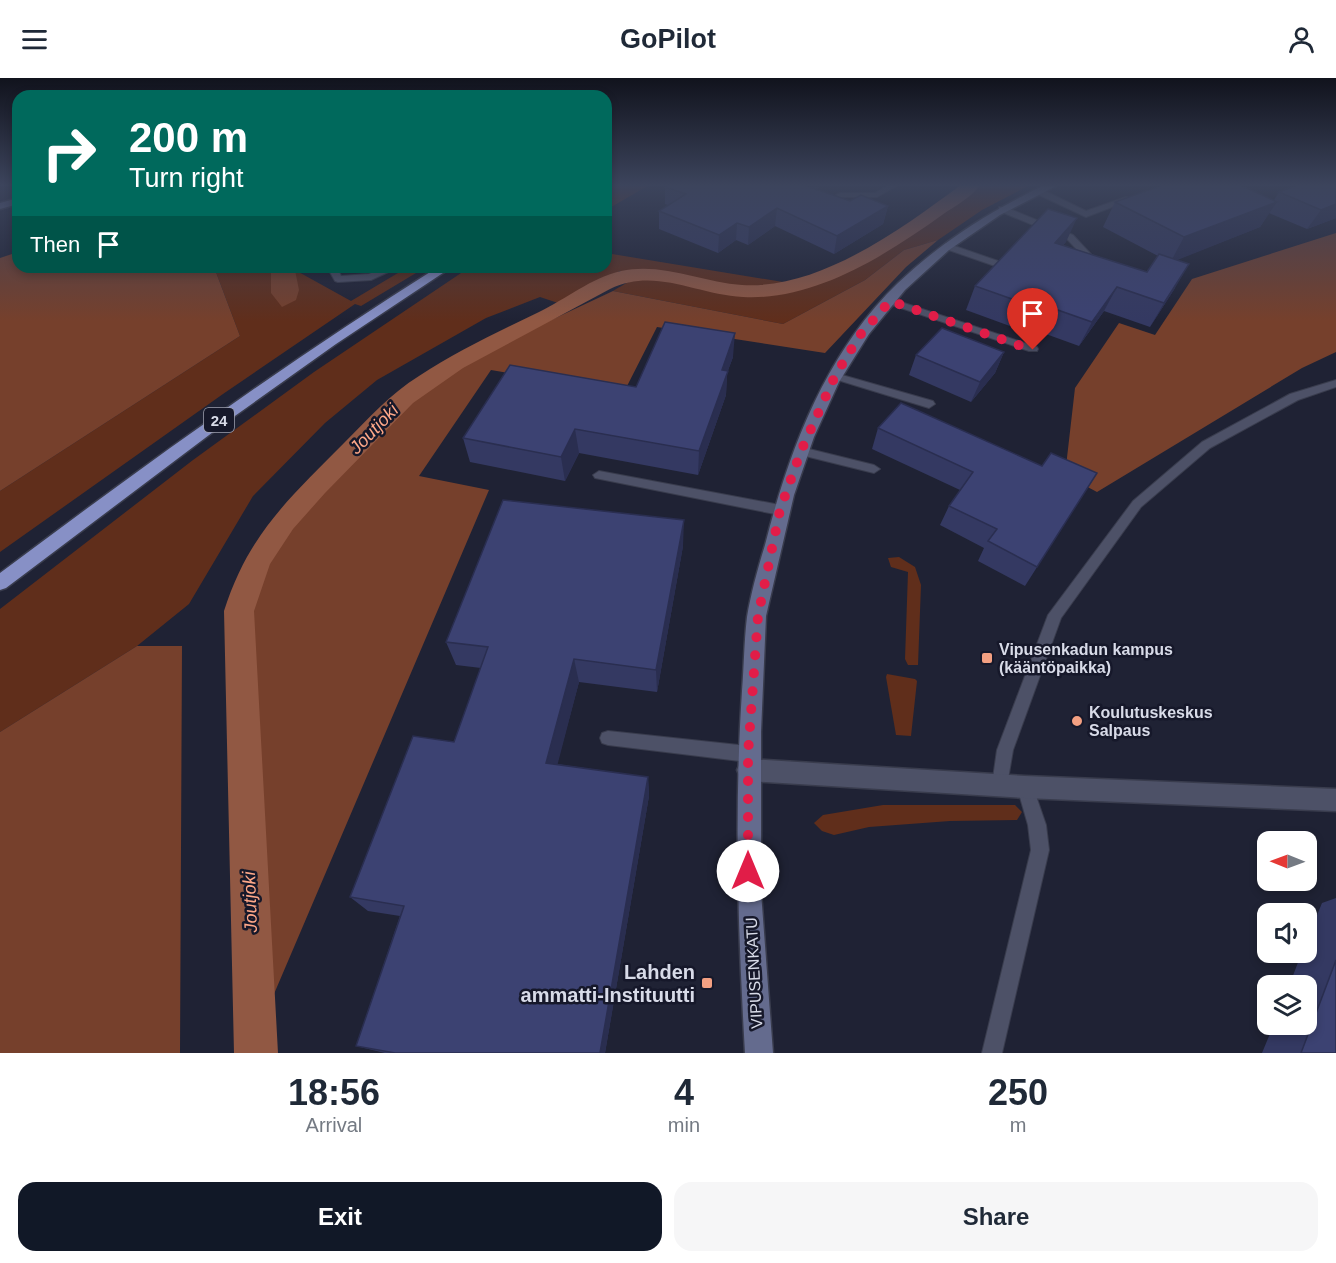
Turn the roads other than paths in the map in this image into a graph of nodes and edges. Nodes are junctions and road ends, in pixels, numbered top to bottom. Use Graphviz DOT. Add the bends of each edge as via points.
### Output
graph roads {
  1 [pos="968,230"];
  2 [pos="1052,230"];
  3 [pos="946,246"];
  4 [pos="998,264"];
  5 [pos="1100,269"];
  6 [pos="335,273"];
  7 [pos="380,273"];
  8 [pos="437,273"];
  9 [pos="890,301"];
  10 [pos="1033,350"];
  11 [pos="835,376"];
  12 [pos="1336,383"];
  13 [pos="929,404"];
  14 [pos="801,451"];
  15 [pos="874,469"];
  16 [pos="599,475"];
  17 [pos="780,510"];
  18 [pos="0,583"];
  19 [pos="608,738"];
  20 [pos="748,762"];
  21 [pos="1000,785"];
  22 [pos="1025,787"];
  23 [pos="1336,800"];
  24 [pos="759,1053"];
  25 [pos="992,1053"];
  1 -- 3 [label="street, VIPUSENKATU"];
  2 -- 5 [label="lane" via="1070,237"];
  3 -- 4 [label="lane"];
  3 -- 9 [label="street, VIPUSENKATU"];
  6 -- 7 [label="lane" via="338,279"];
  8 -- 18 [label="highway, 24" via="227,414"];
  9 -- 10 [label="lane"];
  9 -- 11 [label="street, VIPUSENKATU" via="860,335"];
  11 -- 13 [label="lane"];
  11 -- 14 [label="street, VIPUSENKATU"];
  12 -- 21 [label="lane" via="1294,397 1206,445 1137,504 1055,615 1005,750"];
  14 -- 15 [label="lane"];
  14 -- 17 [label="street, VIPUSENKATU"];
  16 -- 17 [label="lane"];
  17 -- 20 [label="street, VIPUSENKATU" via="758,616"];
  19 -- 20 [label="lane"];
  20 -- 21 [label="street"];
  20 -- 24 [label="street, VIPUSENKATU" via="748,871"];
  21 -- 22 [label="street"];
  22 -- 23 [label="street"];
  22 -- 25 [label="lane" via="1040,850"];
}
